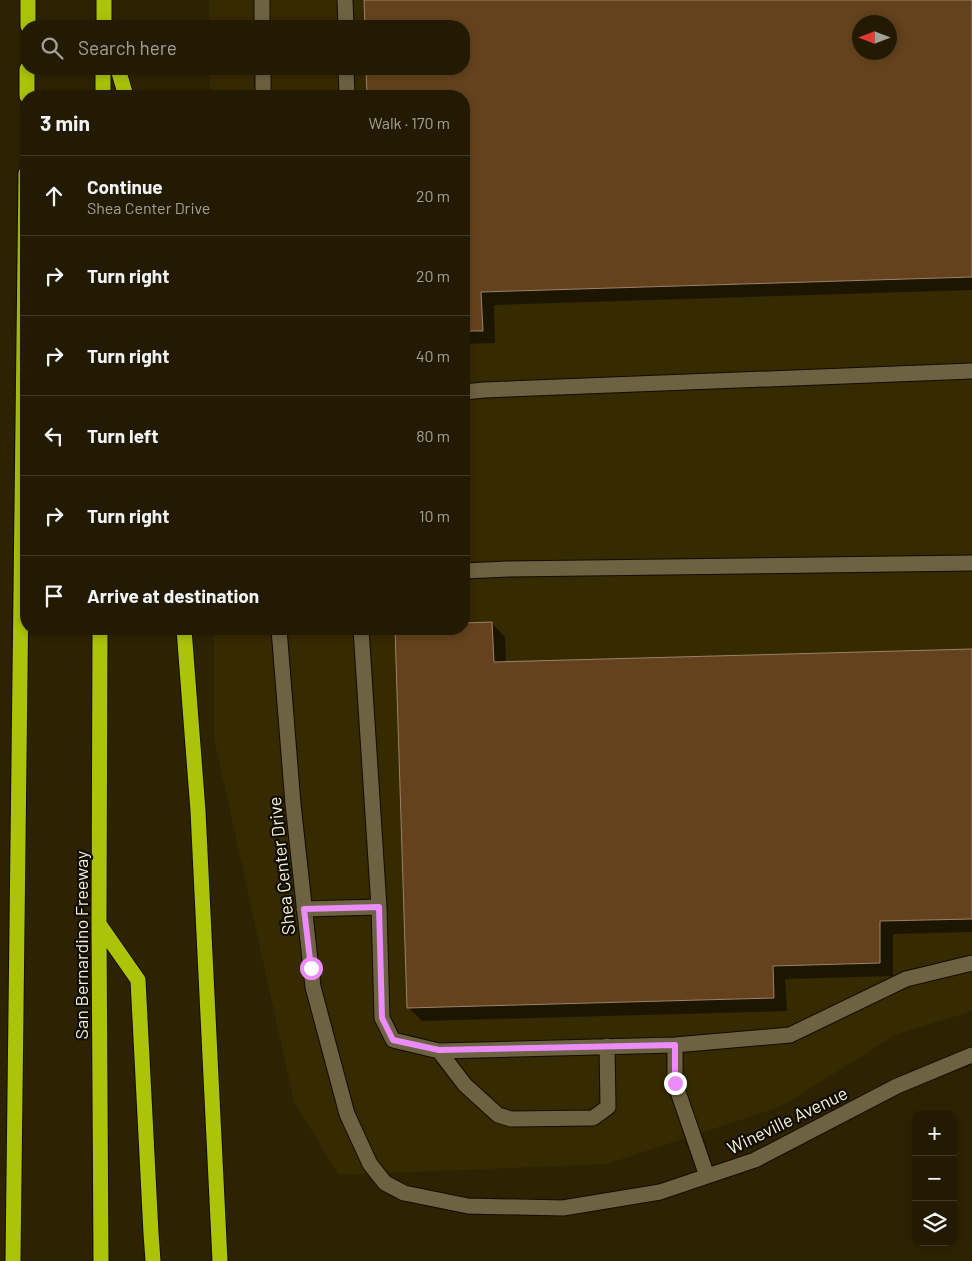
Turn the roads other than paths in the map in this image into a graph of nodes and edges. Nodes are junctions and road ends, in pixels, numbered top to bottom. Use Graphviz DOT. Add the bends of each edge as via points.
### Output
graph roads {
  1 [pos="28,0"];
  2 [pos="104,0"];
  3 [pos="262,0"];
  4 [pos="345,0"];
  5 [pos="28,20"];
  6 [pos="104,20"];
  7 [pos="262,20"];
  8 [pos="346,20"];
  9 [pos="28,75"];
  10 [pos="104,75"];
  11 [pos="120,75"];
  12 [pos="262,75"];
  13 [pos="346,75"];
  14 [pos="27,90"];
  15 [pos="103,90"];
  16 [pos="124,90"];
  17 [pos="263,90"];
  18 [pos="347,90"];
  19 [pos="972,372"];
  20 [pos="470,391"];
  21 [pos="972,563"];
  22 [pos="470,571"];
  23 [pos="21,635"];
  24 [pos="100,635"];
  25 [pos="184,635"];
  26 [pos="279,635"];
  27 [pos="361,635"];
  28 [pos="379,907"];
  29 [pos="304,909"];
  30 [pos="99,924"];
  31 [pos="972,964"];
  32 [pos="675,1045"];
  33 [pos="607,1046"];
  34 [pos="439,1050"];
  35 [pos="972,1055"];
  36 [pos="707,1176"];
  37 [pos="404,1193"];
  38 [pos="14,1261"];
  39 [pos="101,1261"];
  40 [pos="153,1261"];
  41 [pos="220,1261"];
  1 -- 5 [label="highway"];
  2 -- 6 [label="highway"];
  3 -- 7 [label="street"];
  4 -- 8 [label="street"];
  9 -- 14 [label="highway"];
  10 -- 15 [label="highway"];
  11 -- 16 [label="highway"];
  12 -- 17 [label="street"];
  13 -- 18 [label="street"];
  19 -- 20 [label="street"];
  21 -- 22 [label="street"];
  23 -- 38 [label="highway"];
  24 -- 30 [label="highway, San Bernardino Freeway"];
  25 -- 41 [label="highway" via="198,811"];
  26 -- 29 [label="street, Shea Center Drive"];
  27 -- 28 [label="street"];
  28 -- 29 [label="street"];
  28 -- 34 [label="street" via="382,1018 393,1040"];
  29 -- 37 [label="street, Shea Center Drive" via="313,987 347,1114 370,1164 385,1183"];
  30 -- 39 [label="highway, San Bernardino Freeway"];
  30 -- 40 [label="highway" via="138,980"];
  31 -- 32 [label="street" via="906,979 790,1036"];
  32 -- 33 [label="street"];
  32 -- 36 [label="street" via="675,1083"];
  33 -- 34 [label="street"];
  33 -- 34 [label="street" via="608,1107 593,1118 511,1118 498,1115 465,1085"];
  35 -- 36 [label="street, Wineville Avenue" via="897,1086 755,1160"];
  36 -- 37 [label="street, Wineville Avenue" via="660,1192 564,1208 468,1206"];
}
